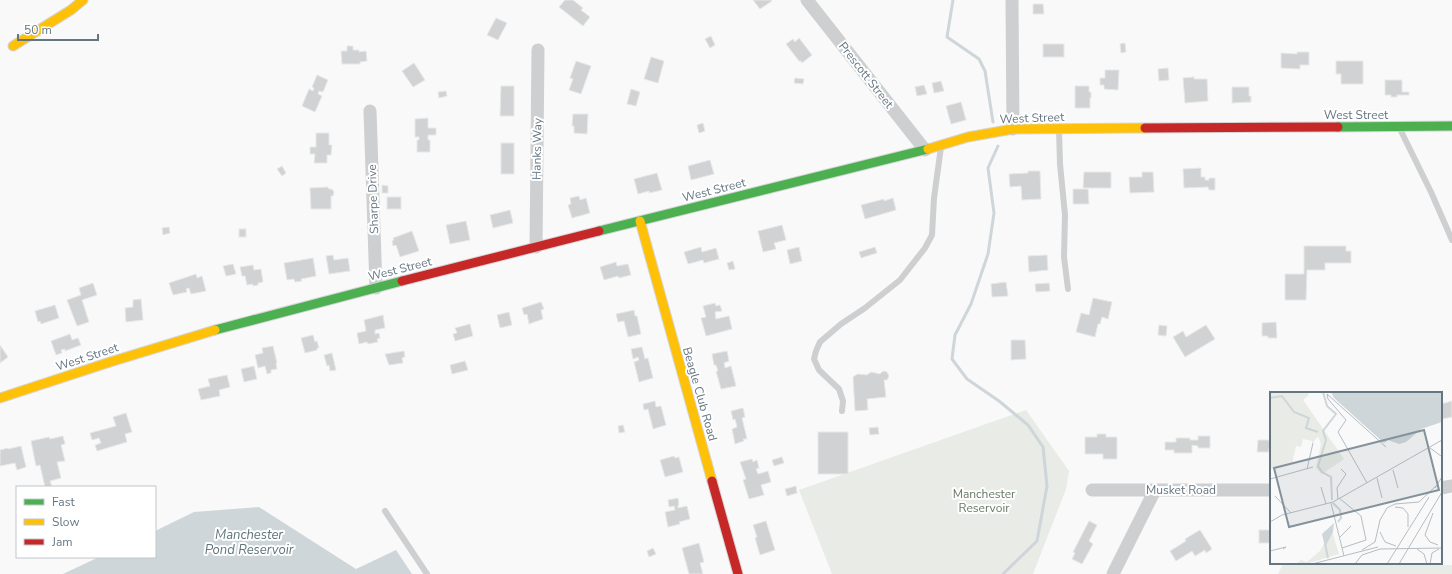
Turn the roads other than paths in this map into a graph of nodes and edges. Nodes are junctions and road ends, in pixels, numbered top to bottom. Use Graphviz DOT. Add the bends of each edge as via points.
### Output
graph roads {
  1 [pos="83,0"];
  2 [pos="807,0"];
  3 [pos="1012,0"];
  4 [pos="44,15"];
  5 [pos="538,50"];
  6 [pos="370,111"];
  7 [pos="1399,126"];
  8 [pos="1452,126"];
  9 [pos="1059,128"];
  10 [pos="1013,129"];
  11 [pos="941,145"];
  12 [pos="924,150"];
  13 [pos="640,221"];
  14 [pos="1452,240"];
  15 [pos="536,247"];
  16 [pos="376,288"];
  17 [pos="1068,289"];
  18 [pos="0,398"];
  19 [pos="842,411"];
  20 [pos="1452,486"];
  21 [pos="1442,488"];
  22 [pos="1092,490"];
  23 [pos="1155,490"];
  24 [pos="1270,490"];
  25 [pos="384,511"];
  26 [pos="427,574"];
  27 [pos="738,574"];
  28 [pos="1113,574"];
  1 -- 4 [label="main road" via="10,48"];
  2 -- 12 [label="street, Prescott Street"];
  3 -- 10 [label="street"];
  5 -- 15 [label="street, Hanks Way"];
  6 -- 16 [label="street, Sharpe Drive"];
  7 -- 8 [label="main road, West Street"];
  7 -- 9 [label="main road, West Street"];
  7 -- 14 [label="lane"];
  9 -- 10 [label="main road, West Street"];
  9 -- 17 [label="lane" via="1065,215 1064,257"];
  10 -- 11 [label="main road, West Street"];
  11 -- 12 [label="main road, West Street"];
  11 -- 19 [label="lane" via="932,235 926,248 900,280 841,324 820,342 816,351 814,359 819,370 839,389 843,401"];
  12 -- 13 [label="main road, West Street"];
  13 -- 15 [label="main road, West Street"];
  13 -- 27 [label="main road, Beagle Club Road"];
  15 -- 16 [label="main road, West Street"];
  16 -- 18 [label="main road, West Street" via="239,323"];
  20 -- 21 [label="street"];
  22 -- 23 [label="street, Musket Road"];
  23 -- 24 [label="street, Musket Road"];
  23 -- 28 [label="street"];
  25 -- 26 [label="lane"];
}
